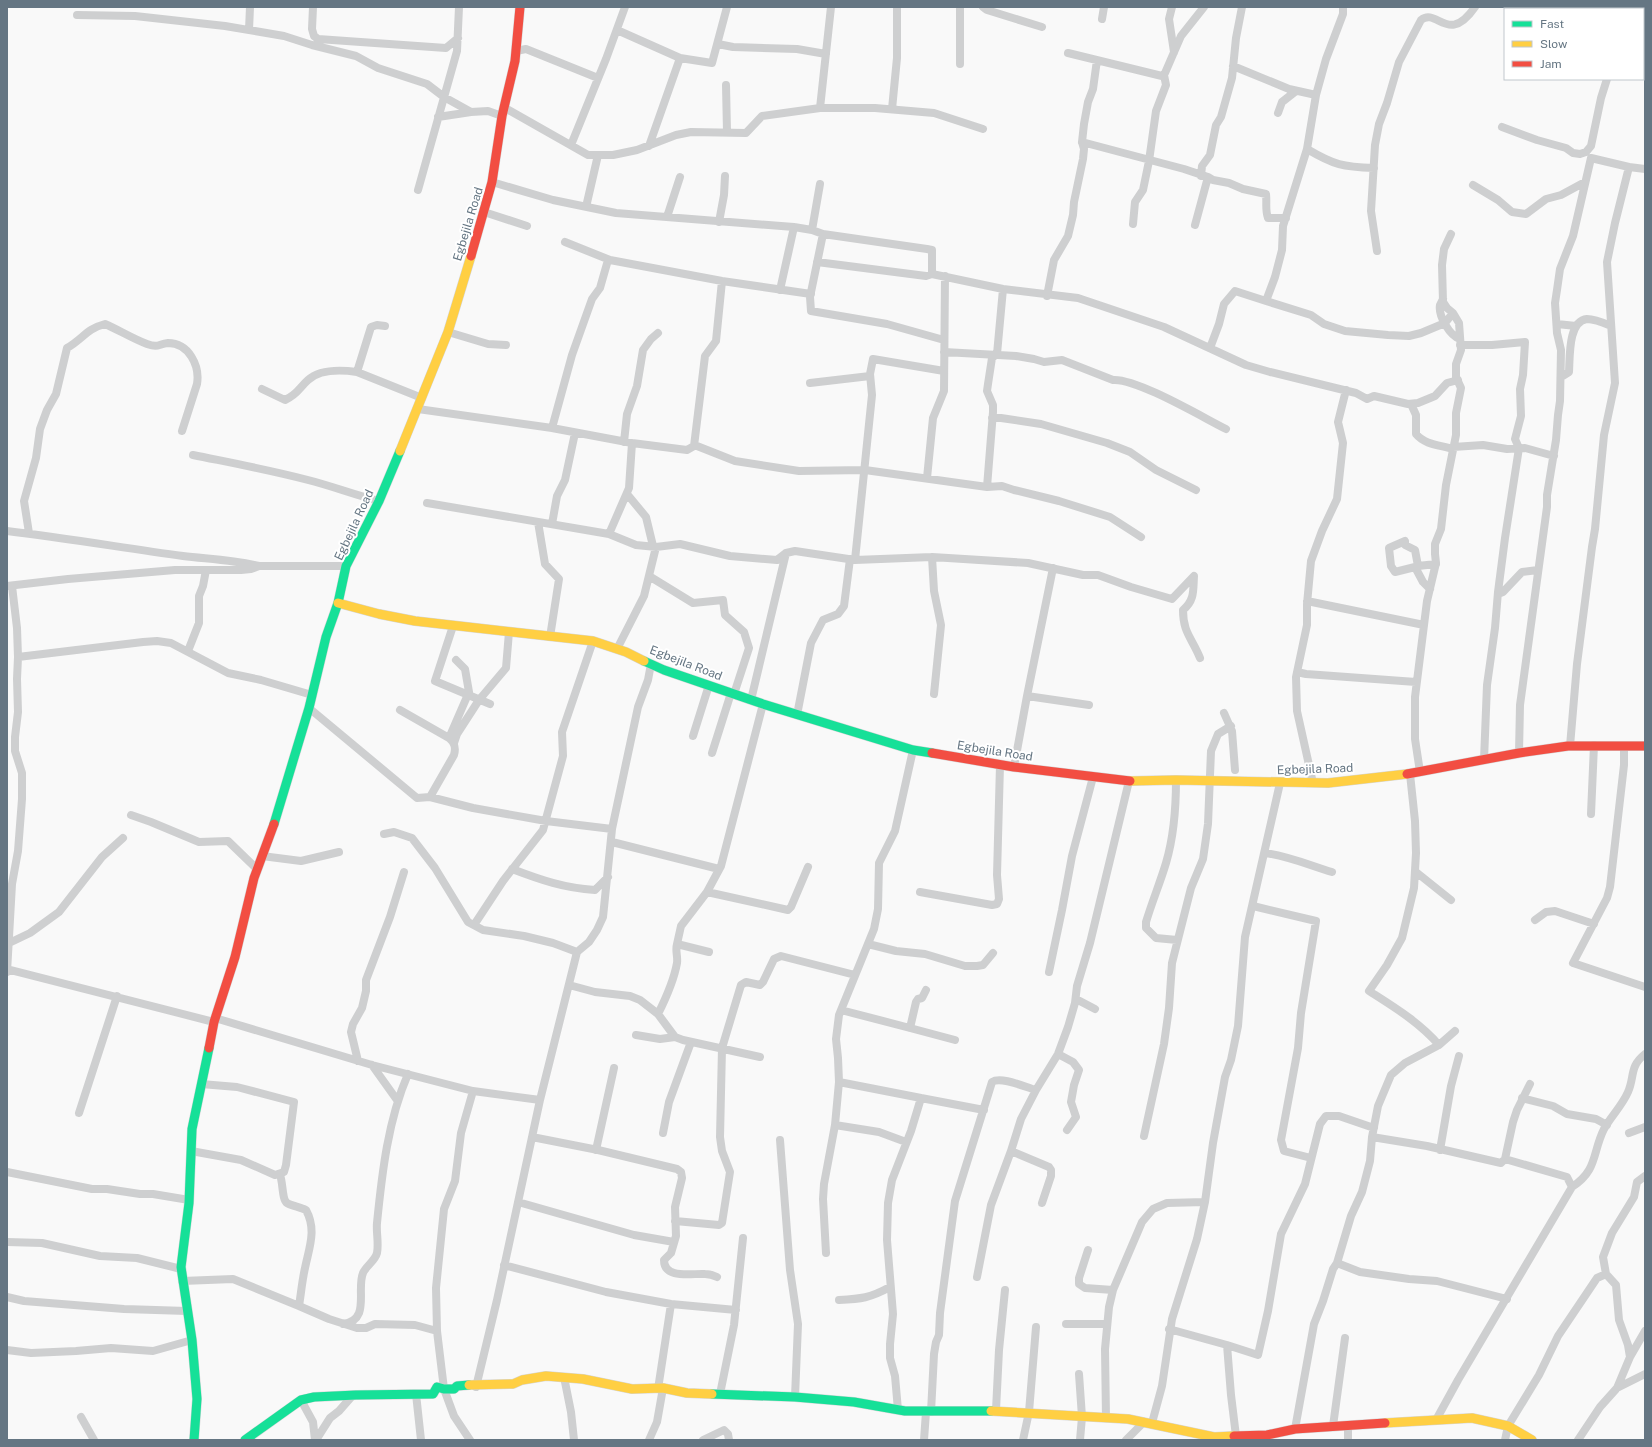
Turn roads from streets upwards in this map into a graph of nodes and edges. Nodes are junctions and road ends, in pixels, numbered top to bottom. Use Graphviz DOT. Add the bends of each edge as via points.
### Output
graph roads {
  1 [pos="250,7"];
  2 [pos="313,7"];
  3 [pos="459,7"];
  4 [pos="520,7"];
  5 [pos="625,7"];
  6 [pos="727,7"];
  7 [pos="831,7"];
  8 [pos="897,7"];
  9 [pos="960,7"];
  10 [pos="983,7"];
  11 [pos="1104,7"];
  12 [pos="1172,7"];
  13 [pos="1204,7"];
  14 [pos="1242,7"];
  15 [pos="1343,7"];
  16 [pos="1475,7"];
  17 [pos="77,15"];
  18 [pos="1102,19"];
  19 [pos="1042,27"];
  20 [pos="249,30"];
  21 [pos="617,30"];
  22 [pos="458,38"];
  23 [pos="718,44"];
  24 [pos="516,51"];
  25 [pos="1068,53"];
  26 [pos="1174,53"];
  27 [pos="826,54"];
  28 [pos="680,58"];
  29 [pos="1097,60"];
  30 [pos="960,64"];
  31 [pos="1233,66"];
  32 [pos="1164,75"];
  33 [pos="598,78"];
  34 [pos="1607,80"];
  35 [pos="726,86"];
  36 [pos="1296,91"];
  37 [pos="1316,94"];
  38 [pos="444,97"];
  39 [pos="820,108"];
  40 [pos="892,109"];
  41 [pos="472,112"];
  42 [pos="503,112"];
  43 [pos="1278,113"];
  44 [pos="438,117"];
  45 [pos="1502,127"];
  46 [pos="983,129"];
  47 [pos="727,132"];
  48 [pos="1082,142"];
  49 [pos="571,145"];
  50 [pos="649,146"];
  51 [pos="1307,149"];
  52 [pos="598,155"];
  53 [pos="1589,155"];
  54 [pos="1149,161"];
  55 [pos="1629,167"];
  56 [pos="1374,168"];
  57 [pos="1645,168"];
  58 [pos="725,176"];
  59 [pos="680,177"];
  60 [pos="1204,177"];
  61 [pos="492,182"];
  62 [pos="1585,182"];
  63 [pos="820,184"];
  64 [pos="1473,185"];
  65 [pos="418,190"];
  66 [pos="586,207"];
  67 [pos="484,212"];
  68 [pos="667,217"];
  69 [pos="1286,218"];
  70 [pos="719,222"];
  71 [pos="1133,224"];
  72 [pos="1195,225"];
  73 [pos="527,226"];
  74 [pos="794,227"];
  75 [pos="812,230"];
  76 [pos="823,234"];
  77 [pos="1451,234"];
  78 [pos="564,242"];
  79 [pos="1377,251"];
  80 [pos="608,260"];
  81 [pos="818,262"];
  82 [pos="932,274"];
  83 [pos="945,276"];
  84 [pos="722,282"];
  85 [pos="1003,289"];
  86 [pos="780,290"];
  87 [pos="811,294"];
  88 [pos="1047,296"];
  89 [pos="1443,298"];
  90 [pos="1266,301"];
  91 [pos="1453,313"];
  92 [pos="1445,323"];
  93 [pos="1557,324"];
  94 [pos="385,326"];
  95 [pos="1576,326"];
  96 [pos="1611,326"];
  97 [pos="448,332"];
  98 [pos="658,333"];
  99 [pos="944,340"];
  100 [pos="1460,342"];
  101 [pos="506,345"];
  102 [pos="1210,348"];
  103 [pos="1571,349"];
  104 [pos="1561,350"];
  105 [pos="944,352"];
  106 [pos="997,354"];
  107 [pos="944,371"];
  108 [pos="357,372"];
  109 [pos="870,376"];
  110 [pos="1561,377"];
  111 [pos="1458,380"];
  112 [pos="810,383"];
  113 [pos="262,389"];
  114 [pos="1346,390"];
  115 [pos="422,398"];
  116 [pos="1411,404"];
  117 [pos="418,409"];
  118 [pos="992,418"];
  119 [pos="552,428"];
  120 [pos="1226,429"];
  121 [pos="182,431"];
  122 [pos="575,433"];
  123 [pos="628,442"];
  124 [pos="694,446"];
  125 [pos="1453,448"];
  126 [pos="1519,448"];
  127 [pos="193,455"];
  128 [pos="1554,456"];
  129 [pos="865,470"];
  130 [pos="927,478"];
  131 [pos="987,487"];
  132 [pos="1196,490"];
  133 [pos="627,494"];
  134 [pos="379,500"];
  135 [pos="427,503"];
  136 [pos="538,522"];
  137 [pos="552,524"];
  138 [pos="7,530"];
  139 [pos="29,533"];
  140 [pos="609,534"];
  141 [pos="1141,537"];
  142 [pos="655,546"];
  143 [pos="786,553"];
  144 [pos="932,557"];
  145 [pos="852,560"];
  146 [pos="1436,564"];
  147 [pos="259,566"];
  148 [pos="346,566"];
  149 [pos="1053,568"];
  150 [pos="206,570"];
  151 [pos="1538,570"];
  152 [pos="649,576"];
  153 [pos="10,586"];
  154 [pos="1430,589"];
  155 [pos="1498,594"];
  156 [pos="1307,601"];
  157 [pos="338,603"];
  158 [pos="1424,625"];
  159 [pos="453,626"];
  160 [pos="509,632"];
  161 [pos="550,637"];
  162 [pos="593,642"];
  163 [pos="617,649"];
  164 [pos="188,651"];
  165 [pos="18,657"];
  166 [pos="1200,658"];
  167 [pos="456,660"];
  168 [pos="651,664"];
  169 [pos="1297,672"];
  170 [pos="1416,682"];
  171 [pos="709,685"];
  172 [pos="733,694"];
  173 [pos="934,694"];
  174 [pos="312,695"];
  175 [pos="468,695"];
  176 [pos="1027,696"];
  177 [pos="479,700"];
  178 [pos="751,700"];
  179 [pos="490,704"];
  180 [pos="764,704"];
  181 [pos="1089,705"];
  182 [pos="309,708"];
  183 [pos="400,710"];
  184 [pos="1224,712"];
  185 [pos="797,715"];
  186 [pos="1231,726"];
  187 [pos="693,736"];
  188 [pos="451,741"];
  189 [pos="1594,745"];
  190 [pos="1570,746"];
  191 [pos="1624,746"];
  192 [pos="1645,746"];
  193 [pos="913,750"];
  194 [pos="712,753"];
  195 [pos="1519,753"];
  196 [pos="1484,760"];
  197 [pos="1000,765"];
  198 [pos="1014,768"];
  199 [pos="1235,770"];
  200 [pos="1420,772"];
  201 [pos="1410,774"];
  202 [pos="1093,777"];
  203 [pos="1176,780"];
  204 [pos="1211,780"];
  205 [pos="1129,781"];
  206 [pos="1280,783"];
  207 [pos="1312,783"];
  208 [pos="430,797"];
  209 [pos="1591,814"];
  210 [pos="131,815"];
  211 [pos="546,821"];
  212 [pos="612,829"];
  213 [pos="384,834"];
  214 [pos="123,838"];
  215 [pos="612,842"];
  216 [pos="339,852"];
  217 [pos="1264,853"];
  218 [pos="262,856"];
  219 [pos="808,867"];
  220 [pos="257,869"];
  221 [pos="512,869"];
  222 [pos="719,869"];
  223 [pos="404,872"];
  224 [pos="1332,872"];
  225 [pos="1416,872"];
  226 [pos="608,877"];
  227 [pos="707,892"];
  228 [pos="920,892"];
  229 [pos="9,899"];
  230 [pos="1451,900"];
  231 [pos="1253,906"];
  232 [pos="1535,920"];
  233 [pos="1594,924"];
  234 [pos="474,925"];
  235 [pos="1177,940"];
  236 [pos="8,943"];
  237 [pos="677,944"];
  238 [pos="868,944"];
  239 [pos="577,952"];
  240 [pos="709,952"];
  241 [pos="993,953"];
  242 [pos="7,970"];
  243 [pos="1049,972"];
  244 [pos="855,975"];
  245 [pos="570,985"];
  246 [pos="1645,987"];
  247 [pos="926,990"];
  248 [pos="117,996"];
  249 [pos="1076,999"];
  250 [pos="1095,1009"];
  251 [pos="841,1010"];
  252 [pos="658,1014"];
  253 [pos="214,1020"];
  254 [pos="910,1028"];
  255 [pos="1455,1031"];
  256 [pos="636,1035"];
  257 [pos="675,1037"];
  258 [pos="955,1040"];
  259 [pos="691,1042"];
  260 [pos="1439,1045"];
  261 [pos="722,1048"];
  262 [pos="1058,1054"];
  263 [pos="1645,1054"];
  264 [pos="1459,1056"];
  265 [pos="760,1057"];
  266 [pos="358,1061"];
  267 [pos="372,1065"];
  268 [pos="614,1068"];
  269 [pos="408,1074"];
  270 [pos="839,1082"];
  271 [pos="201,1084"];
  272 [pos="1530,1084"];
  273 [pos="1036,1090"];
  274 [pos="473,1091"];
  275 [pos="921,1098"];
  276 [pos="1522,1098"];
  277 [pos="397,1100"];
  278 [pos="540,1100"];
  279 [pos="984,1110"];
  280 [pos="79,1113"];
  281 [pos="835,1125"];
  282 [pos="1606,1125"];
  283 [pos="1645,1127"];
  284 [pos="1374,1128"];
  285 [pos="1067,1130"];
  286 [pos="663,1132"];
  287 [pos="1629,1133"];
  288 [pos="1144,1136"];
  289 [pos="532,1137"];
  290 [pos="1372,1137"];
  291 [pos="780,1140"];
  292 [pos="906,1142"];
  293 [pos="596,1150"];
  294 [pos="1440,1150"];
  295 [pos="191,1151"];
  296 [pos="1011,1151"];
  297 [pos="1311,1158"];
  298 [pos="1505,1159"];
  299 [pos="7,1172"];
  300 [pos="280,1175"];
  301 [pos="1645,1176"];
  302 [pos="1572,1187"];
  303 [pos="189,1200"];
  304 [pos="518,1202"];
  305 [pos="1206,1202"];
  306 [pos="1042,1203"];
  307 [pos="675,1221"];
  308 [pos="743,1238"];
  309 [pos="7,1242"];
  310 [pos="674,1242"];
  311 [pos="1088,1250"];
  312 [pos="826,1253"];
  313 [pos="1337,1263"];
  314 [pos="504,1265"];
  315 [pos="181,1269"];
  316 [pos="1606,1274"];
  317 [pos="717,1277"];
  318 [pos="977,1277"];
  319 [pos="182,1281"];
  320 [pos="890,1287"];
  321 [pos="1006,1290"];
  322 [pos="1113,1290"];
  323 [pos="7,1297"];
  324 [pos="1507,1299"];
  325 [pos="839,1300"];
  326 [pos="671,1304"];
  327 [pos="299,1306"];
  328 [pos="736,1310"];
  329 [pos="187,1311"];
  330 [pos="343,1324"];
  331 [pos="1066,1324"];
  332 [pos="1107,1324"];
  333 [pos="1036,1327"];
  334 [pos="1169,1329"];
  335 [pos="437,1331"];
  336 [pos="1645,1331"];
  337 [pos="1345,1338"];
  338 [pos="192,1340"];
  339 [pos="1226,1345"];
  340 [pos="7,1350"];
  341 [pos="1630,1356"];
  342 [pos="1079,1374"];
  343 [pos="1645,1374"];
  344 [pos="564,1377"];
  345 [pos="477,1385"];
  346 [pos="660,1388"];
  347 [pos="1617,1388"];
  348 [pos="444,1390"];
  349 [pos="416,1394"];
  350 [pos="720,1394"];
  351 [pos="353,1395"];
  352 [pos="795,1397"];
  353 [pos="301,1400"];
  354 [pos="898,1410"];
  355 [pos="996,1410"];
  356 [pos="928,1412"];
  357 [pos="1029,1412"];
  358 [pos="81,1417"];
  359 [pos="1082,1417"];
  360 [pos="1106,1418"];
  361 [pos="1436,1420"];
  362 [pos="1148,1422"];
  363 [pos="1333,1426"];
  364 [pos="1348,1426"];
  365 [pos="1508,1426"];
  366 [pos="1295,1429"];
  367 [pos="1236,1436"];
  368 [pos="1194,1437"];
  369 [pos="1267,1437"];
  370 [pos="94,1440"];
  371 [pos="194,1440"];
  372 [pos="245,1440"];
  373 [pos="420,1440"];
  374 [pos="470,1440"];
  375 [pos="574,1440"];
  376 [pos="649,1440"];
  377 [pos="703,1440"];
  378 [pos="729,1440"];
  379 [pos="924,1440"];
  380 [pos="1024,1440"];
  381 [pos="1080,1440"];
  382 [pos="1126,1440"];
  383 [pos="1348,1440"];
  384 [pos="1505,1440"];
  385 [pos="1532,1440"];
  386 [pos="1578,1440"];
  1 -- 20 [label="street"];
  2 -- 22 [label="street" via="312,29 318,39 446,48"];
  3 -- 22 [label="street"];
  4 -- 24 [label="street, Egbejila Road"];
  5 -- 21 [label="street"];
  6 -- 23 [label="street"];
  7 -- 27 [label="street"];
  8 -- 40 [label="street" via="897,58"];
  9 -- 30 [label="street"];
  10 -- 19 [label="street"];
  11 -- 18 [label="street"];
  12 -- 26 [label="street" via="1169,19"];
  13 -- 26 [label="street" via="1181,36"];
  14 -- 31 [label="street"];
  15 -- 37 [label="street" via="1343,14"];
  16 -- 56 [label="street" via="1463,22 1457,25 1449,25 1429,17 1421,20 1399,62 1379,124"];
  17 -- 20 [label="street" via="135,16"];
  20 -- 38 [label="street" via="284,36 356,56 378,68 427,84"];
  21 -- 28 [label="street"];
  21 -- 33 [label="street"];
  22 -- 38 [label="street" via="457,51"];
  23 -- 27 [label="street" via="733,47 797,49"];
  23 -- 28 [label="street" via="712,63"];
  24 -- 33 [label="street" via="526,49"];
  24 -- 42 [label="street, Egbejila Road"];
  25 -- 29 [label="street"];
  26 -- 32 [label="street"];
  27 -- 39 [label="street"];
  28 -- 50 [label="street"];
  29 -- 32 [label="street" via="1160,77"];
  29 -- 48 [label="street"];
  31 -- 36 [label="street"];
  31 -- 60 [label="street" via="1232,78 1221,117 1216,125 1210,155 1202,166"];
  32 -- 54 [label="street" via="1166,84 1156,111"];
  33 -- 49 [label="street"];
  34 -- 53 [label="street"];
  35 -- 47 [label="street"];
  36 -- 37 [label="street"];
  36 -- 43 [label="street" via="1282,102"];
  37 -- 51 [label="street"];
  38 -- 41 [label="street"];
  38 -- 44 [label="street"];
  39 -- 40 [label="street"];
  39 -- 47 [label="street" via="762,116 746,132"];
  40 -- 46 [label="street" via="934,113"];
  41 -- 42 [label="street"];
  41 -- 44 [label="street"];
  42 -- 49 [label="street"];
  42 -- 61 [label="street, Egbejila Road"];
  44 -- 65 [label="street"];
  45 -- 53 [label="street" via="1566,148 1573,153"];
  47 -- 50 [label="street" via="691,132"];
  48 -- 54 [label="street"];
  48 -- 88 [label="street" via="1083,160 1073,215 1068,236 1054,260"];
  49 -- 52 [label="street" via="588,155"];
  50 -- 52 [label="street" via="613,155"];
  51 -- 56 [label="street" via="1332,163 1350,168"];
  51 -- 69 [label="street"];
  52 -- 66 [label="street"];
  53 -- 55 [label="street"];
  53 -- 62 [label="street"];
  54 -- 60 [label="street" via="1184,169"];
  54 -- 71 [label="street" via="1143,190 1135,202"];
  55 -- 57 [label="street"];
  55 -- 96 [label="street" via="1607,262"];
  56 -- 79 [label="street" via="1371,211"];
  58 -- 70 [label="street"];
  59 -- 68 [label="street"];
  60 -- 69 [label="street" via="1266,194 1265,211 1268,218"];
  60 -- 72 [label="street"];
  61 -- 66 [label="street"];
  61 -- 67 [label="street, Egbejila Road"];
  62 -- 64 [label="street" via="1561,195 1546,199 1526,214 1512,212"];
  62 -- 93 [label="street" via="1573,236 1560,269 1555,303"];
  63 -- 75 [label="street"];
  66 -- 68 [label="street" via="616,213"];
  67 -- 73 [label="street"];
  67 -- 97 [label="street, Egbejila Road"];
  68 -- 70 [label="street"];
  69 -- 90 [label="street" via="1276,277"];
  70 -- 74 [label="street"];
  74 -- 75 [label="street"];
  74 -- 86 [label="street"];
  75 -- 76 [label="street"];
  76 -- 81 [label="street"];
  76 -- 82 [label="street" via="932,250"];
  77 -- 89 [label="street" via="1444,249"];
  78 -- 80 [label="street"];
  80 -- 84 [label="street"];
  80 -- 119 [label="street" via="600,288 592,299 572,355"];
  81 -- 82 [label="street" via="926,276"];
  81 -- 87 [label="street"];
  82 -- 83 [label="street"];
  83 -- 85 [label="street"];
  83 -- 99 [label="street"];
  84 -- 86 [label="street"];
  84 -- 124 [label="street" via="716,341 705,356"];
  85 -- 88 [label="street"];
  85 -- 106 [label="street"];
  86 -- 87 [label="street"];
  87 -- 99 [label="street" via="811,311 887,324"];
  88 -- 102 [label="street" via="1078,298 1164,327"];
  89 -- 91 [label="street" via="1447,308"];
  89 -- 92 [label="street" via="1440,305"];
  90 -- 92 [label="street" via="1311,315 1324,324 1345,331 1409,336"];
  90 -- 102 [label="street" via="1235,291 1224,304"];
  91 -- 92 [label="street"];
  91 -- 100 [label="street" via="1459,323"];
  92 -- 100 [label="street"];
  93 -- 95 [label="street"];
  93 -- 104 [label="street"];
  94 -- 108 [label="street" via="371,327"];
  95 -- 96 [label="street" via="1589,319"];
  95 -- 103 [label="street"];
  96 -- 190 [label="street" via="1616,382 1604,435"];
  97 -- 101 [label="street" via="488,344"];
  97 -- 115 [label="street, Egbejila Road"];
  98 -- 123 [label="street" via="643,350 637,386 627,414"];
  99 -- 105 [label="street"];
  100 -- 111 [label="street" via="1461,350 1456,364"];
  100 -- 126 [label="street" via="1492,345 1524,342 1520,389 1521,416 1515,439"];
  102 -- 114 [label="street" via="1246,365"];
  103 -- 104 [label="street"];
  103 -- 110 [label="street" via="1569,372"];
  104 -- 110 [label="street"];
  105 -- 106 [label="street"];
  105 -- 107 [label="street"];
  106 -- 118 [label="street" via="992,358 987,391 992,405"];
  106 -- 120 [label="street" via="1034,358 1044,362 1062,360 1113,380 1137,385"];
  107 -- 109 [label="street" via="873,359"];
  107 -- 130 [label="street" via="944,391 933,418"];
  108 -- 113 [label="street" via="345,370 315,375 294,396 285,400"];
  108 -- 115 [label="street"];
  109 -- 112 [label="street"];
  109 -- 129 [label="street" via="872,395"];
  110 -- 128 [label="street"];
  111 -- 116 [label="street" via="1447,383 1434,396"];
  111 -- 125 [label="street" via="1461,388"];
  114 -- 116 [label="street" via="1367,398 1374,396"];
  114 -- 156 [label="street" via="1338,422 1343,443 1337,499 1311,561"];
  115 -- 117 [label="street, Egbejila Road"];
  116 -- 125 [label="street" via="1416,415 1416,434 1421,440"];
  117 -- 119 [label="street"];
  117 -- 134 [label="street, Egbejila Road"];
  118 -- 131 [label="street"];
  118 -- 132 [label="street" via="1041,424 1107,443 1130,452 1156,470"];
  119 -- 122 [label="street"];
  121 -- 139 [label="street" via="198,376 196,365 186,351 176,344 167,343 157,347 146,344 105,324 94,327 67,348 56,394 40,429 36,458 24,501"];
  122 -- 123 [label="street"];
  122 -- 137 [label="street" via="565,480 557,496"];
  123 -- 124 [label="street" via="687,450"];
  123 -- 133 [label="street"];
  124 -- 129 [label="street" via="735,461 799,471"];
  125 -- 126 [label="street" via="1483,445"];
  125 -- 146 [label="street" via="1441,530 1435,544"];
  126 -- 128 [label="street"];
  126 -- 155 [label="street"];
  127 -- 134 [label="street" via="275,472"];
  128 -- 151 [label="street"];
  129 -- 130 [label="street"];
  129 -- 145 [label="street"];
  130 -- 131 [label="street"];
  131 -- 141 [label="street" via="1002,486 1110,517"];
  133 -- 140 [label="street"];
  133 -- 142 [label="street" via="646,517"];
  134 -- 148 [label="street, Egbejila Road"];
  135 -- 136 [label="street"];
  136 -- 137 [label="street"];
  136 -- 161 [label="street" via="545,564 559,580"];
  137 -- 140 [label="street"];
  138 -- 139 [label="street"];
  139 -- 147 [label="street"];
  140 -- 142 [label="street" via="636,545"];
  142 -- 143 [label="street" via="680,544 730,556 777,560"];
  142 -- 152 [label="street"];
  143 -- 145 [label="street" via="795,551"];
  143 -- 178 [label="street"];
  144 -- 145 [label="street"];
  144 -- 149 [label="street" via="1028,563"];
  144 -- 173 [label="street" via="934,591 940,624"];
  145 -- 185 [label="street" via="844,606 838,614 823,620 811,643"];
  146 -- 154 [label="street"];
  146 -- 154 [label="street" via="1418,566 1415,550 1405,545 1405,541 1389,548 1391,566 1396,572 1415,567"];
  147 -- 148 [label="street"];
  147 -- 150 [label="street" via="241,570"];
  148 -- 157 [label="street, Egbejila Road"];
  149 -- 166 [label="street" via="1083,575 1098,575 1172,599 1194,576 1193,598 1183,610 1183,621"];
  149 -- 176 [label="street"];
  150 -- 153 [label="street" via="175,570"];
  150 -- 164 [label="street" via="199,596 199,623"];
  151 -- 155 [label="street" via="1522,572"];
  151 -- 195 [label="street" via="1520,705"];
  152 -- 163 [label="street" via="644,596"];
  152 -- 172 [label="street" via="693,603 723,600 725,615 744,632 749,648"];
  153 -- 165 [label="street" via="17,628"];
  154 -- 158 [label="street"];
  155 -- 196 [label="street" via="1487,685"];
  156 -- 158 [label="street"];
  156 -- 169 [label="street" via="1307,625"];
  157 -- 159 [label="street, Egbejila Road" via="398,618"];
  157 -- 174 [label="street" via="326,637"];
  158 -- 170 [label="street"];
  159 -- 160 [label="street, Egbejila Road"];
  159 -- 175 [label="street" via="435,682"];
  160 -- 161 [label="street, Egbejila Road"];
  160 -- 177 [label="street" via="506,668"];
  161 -- 162 [label="street, Egbejila Road"];
  162 -- 163 [label="street, Egbejila Road"];
  162 -- 211 [label="street" via="562,732 563,756"];
  163 -- 168 [label="street, Egbejila Road"];
  164 -- 165 [label="street" via="171,643 157,641"];
  164 -- 174 [label="street" via="228,673"];
  165 -- 229 [label="street" via="18,712 15,737 22,773 22,799 18,851"];
  167 -- 175 [label="street" via="465,669"];
  168 -- 171 [label="street, Egbejila Road"];
  168 -- 212 [label="street" via="638,707"];
  169 -- 170 [label="street"];
  169 -- 207 [label="street" via="1297,711"];
  170 -- 200 [label="street" via="1414,722"];
  171 -- 172 [label="street, Egbejila Road"];
  171 -- 187 [label="street"];
  172 -- 178 [label="street, Egbejila Road"];
  172 -- 194 [label="street"];
  174 -- 182 [label="street"];
  175 -- 177 [label="street"];
  175 -- 188 [label="street"];
  176 -- 181 [label="street"];
  176 -- 198 [label="street"];
  177 -- 179 [label="street"];
  177 -- 188 [label="street"];
  178 -- 180 [label="street, Egbejila Road"];
  180 -- 185 [label="street, Egbejila Road"];
  180 -- 222 [label="street"];
  182 -- 208 [label="street" via="417,798"];
  182 -- 218 [label="street"];
  183 -- 188 [label="street"];
  184 -- 186 [label="street"];
  185 -- 193 [label="street, Egbejila Road"];
  186 -- 199 [label="street"];
  186 -- 204 [label="street" via="1216,737 1210,755"];
  188 -- 208 [label="street" via="456,749 454,755"];
  189 -- 190 [label="street, Egbejila Road"];
  189 -- 191 [label="street, Egbejila Road"];
  189 -- 209 [label="street"];
  190 -- 195 [label="street, Egbejila Road"];
  191 -- 192 [label="street, Egbejila Road"];
  191 -- 233 [label="street" via="1610,887"];
  193 -- 197 [label="street, Egbejila Road"];
  193 -- 238 [label="street" via="895,831 879,863 878,909"];
  195 -- 196 [label="street, Egbejila Road"];
  196 -- 200 [label="street, Egbejila Road"];
  197 -- 198 [label="street, Egbejila Road"];
  197 -- 228 [label="street" via="997,904"];
  198 -- 202 [label="street, Egbejila Road"];
  200 -- 201 [label="street, Egbejila Road"];
  201 -- 207 [label="street, Egbejila Road"];
  201 -- 225 [label="street" via="1415,821"];
  202 -- 205 [label="street, Egbejila Road"];
  202 -- 243 [label="street" via="1072,856"];
  203 -- 204 [label="street, Egbejila Road"];
  203 -- 205 [label="street, Egbejila Road"];
  203 -- 235 [label="street" via="1172,838 1146,928 1156,938"];
  204 -- 206 [label="street, Egbejila Road"];
  204 -- 235 [label="street" via="1203,859 1191,888"];
  205 -- 249 [label="street" via="1090,943 1077,986"];
  206 -- 207 [label="street, Egbejila Road"];
  206 -- 217 [label="street"];
  208 -- 211 [label="street"];
  210 -- 220 [label="street" via="199,842 228,841"];
  211 -- 212 [label="street"];
  211 -- 221 [label="street" via="543,830"];
  212 -- 215 [label="street"];
  213 -- 234 [label="street" via="394,832 412,838 435,868 468,922"];
  214 -- 236 [label="street" via="102,857 59,912 30,933"];
  215 -- 222 [label="street"];
  215 -- 226 [label="street"];
  216 -- 218 [label="street" via="301,861"];
  217 -- 224 [label="street" via="1281,855"];
  217 -- 231 [label="street"];
  218 -- 220 [label="street"];
  219 -- 227 [label="street" via="788,910"];
  220 -- 253 [label="street" via="235,957"];
  221 -- 226 [label="street" via="550,883 579,889 595,890"];
  221 -- 234 [label="street"];
  222 -- 227 [label="street"];
  223 -- 266 [label="street" via="366,980 362,1008 351,1032"];
  225 -- 230 [label="street"];
  225 -- 260 [label="street" via="1402,938 1388,965 1369,991 1406,1015"];
  226 -- 239 [label="street" via="605,908 600,924 589,942"];
  227 -- 237 [label="street" via="681,926"];
  229 -- 236 [label="street"];
  231 -- 297 [label="street" via="1316,921 1282,1140 1284,1151"];
  231 -- 305 [label="street" via="1245,937 1238,1026 1232,1060 1225,1076"];
  232 -- 233 [label="street" via="1546,912 1555,911"];
  233 -- 246 [label="street" via="1573,963"];
  234 -- 239 [label="street" via="483,930 553,943"];
  235 -- 288 [label="street" via="1172,963 1164,1044"];
  236 -- 242 [label="street"];
  237 -- 240 [label="street"];
  237 -- 252 [label="street" via="676,964"];
  238 -- 241 [label="street" via="896,951 925,954 972,966 983,964"];
  238 -- 244 [label="street"];
  239 -- 245 [label="street"];
  242 -- 248 [label="street"];
  244 -- 251 [label="street"];
  244 -- 261 [label="street" via="788,957 774,958 760,985 746,982 741,985"];
  245 -- 252 [label="street" via="595,992 630,996 640,1000"];
  245 -- 278 [label="street"];
  247 -- 254 [label="street" via="922,998 916,1002"];
  248 -- 253 [label="street"];
  248 -- 280 [label="street"];
  249 -- 250 [label="street"];
  249 -- 262 [label="street"];
  251 -- 254 [label="street"];
  251 -- 270 [label="street" via="837,1029"];
  252 -- 257 [label="street"];
  253 -- 266 [label="street"];
  253 -- 271 [label="street"];
  254 -- 258 [label="street"];
  255 -- 260 [label="street"];
  256 -- 257 [label="street" via="660,1039"];
  257 -- 259 [label="street"];
  259 -- 261 [label="street"];
  259 -- 286 [label="street" via="669,1102"];
  260 -- 284 [label="street" via="1405,1063 1391,1075 1378,1106"];
  261 -- 265 [label="street"];
  261 -- 307 [label="street" via="720,1137 730,1172 722,1223 719,1225"];
  262 -- 273 [label="street"];
  262 -- 285 [label="street" via="1073,1062 1079,1070 1071,1102 1076,1117"];
  263 -- 282 [label="street" via="1635,1064 1626,1097"];
  264 -- 294 [label="street"];
  266 -- 267 [label="street"];
  267 -- 269 [label="street"];
  267 -- 277 [label="street"];
  268 -- 293 [label="street"];
  269 -- 274 [label="street"];
  269 -- 277 [label="street"];
  270 -- 275 [label="street"];
  270 -- 281 [label="street"];
  271 -- 295 [label="street" via="192,1129"];
  271 -- 300 [label="street" via="237,1087 294,1102 286,1165"];
  272 -- 276 [label="street"];
  273 -- 279 [label="street" via="996,1080 992,1082"];
  273 -- 296 [label="street" via="1021,1119"];
  274 -- 278 [label="street"];
  274 -- 335 [label="street" via="461,1132 455,1181 444,1210 436,1288"];
  275 -- 279 [label="street"];
  275 -- 292 [label="street"];
  276 -- 282 [label="street"];
  276 -- 298 [label="street" via="1512,1122"];
  277 -- 330 [label="street" via="378,1217 377,1254 363,1273 358,1316 353,1321"];
  278 -- 289 [label="street"];
  279 -- 356 [label="street" via="955,1201"];
  281 -- 292 [label="street" via="879,1132"];
  281 -- 312 [label="street" via="822,1200"];
  282 -- 302 [label="street" via="1590,1171"];
  283 -- 287 [label="street"];
  284 -- 290 [label="street"];
  284 -- 297 [label="street" via="1339,1116 1326,1116 1320,1124"];
  289 -- 293 [label="street"];
  289 -- 304 [label="street"];
  290 -- 294 [label="street"];
  290 -- 313 [label="street" via="1370,1161 1362,1192 1351,1216"];
  291 -- 352 [label="street" via="790,1270 798,1324"];
  292 -- 320 [label="street" via="892,1180 888,1203"];
  293 -- 307 [label="street" via="681,1172"];
  294 -- 298 [label="street" via="1500,1163"];
  295 -- 300 [label="street" via="241,1160 270,1174"];
  295 -- 303 [label="street"];
  296 -- 306 [label="street" via="1052,1170"];
  296 -- 318 [label="street" via="991,1205"];
  297 -- 339 [label="street" via="1304,1184 1281,1234 1258,1355"];
  298 -- 302 [label="street" via="1567,1177"];
  299 -- 303 [label="street" via="92,1189"];
  300 -- 327 [label="street" via="283,1182 283,1199 306,1210 312,1225 311,1244"];
  301 -- 316 [label="street" via="1637,1182 1634,1197 1612,1233 1603,1255"];
  302 -- 324 [label="street"];
  303 -- 315 [label="street"];
  304 -- 310 [label="street" via="634,1235"];
  304 -- 314 [label="street"];
  305 -- 322 [label="street" via="1167,1203 1152,1209 1142,1222"];
  305 -- 334 [label="street"];
  307 -- 310 [label="street"];
  308 -- 328 [label="street"];
  309 -- 315 [label="street" via="42,1243 100,1256 137,1258"];
  310 -- 317 [label="street" via="671,1253 664,1260 664,1266 668,1270 687,1276 706,1273"];
  311 -- 322 [label="street" via="1079,1284 1085,1288"];
  313 -- 324 [label="street" via="1360,1272 1437,1281"];
  313 -- 366 [label="street" via="1314,1324"];
  314 -- 326 [label="street" via="606,1292"];
  314 -- 345 [label="street"];
  315 -- 319 [label="street"];
  316 -- 341 [label="street" via="1616,1285 1619,1320"];
  316 -- 365 [label="street" via="1597,1278 1558,1336 1539,1375"];
  319 -- 327 [label="street" via="233,1279"];
  319 -- 329 [label="street"];
  320 -- 325 [label="street" via="865,1298"];
  320 -- 354 [label="street" via="893,1314 890,1358 895,1376"];
  321 -- 355 [label="street"];
  322 -- 332 [label="street"];
  323 -- 329 [label="street" via="24,1301 124,1309"];
  324 -- 361 [label="street"];
  326 -- 328 [label="street"];
  326 -- 346 [label="street"];
  327 -- 330 [label="street"];
  328 -- 350 [label="street"];
  329 -- 338 [label="street"];
  330 -- 335 [label="street" via="357,1328 375,1324 415,1325"];
  331 -- 332 [label="street"];
  332 -- 360 [label="street" via="1104,1349"];
  333 -- 357 [label="street"];
  334 -- 339 [label="street"];
  334 -- 362 [label="street" via="1162,1386"];
  335 -- 348 [label="street"];
  336 -- 341 [label="street"];
  337 -- 363 [label="street"];
  338 -- 340 [label="street" via="153,1350 111,1348 31,1353"];
  338 -- 371 [label="street" via="197,1399"];
  339 -- 367 [label="street"];
  341 -- 347 [label="street"];
  342 -- 359 [label="street"];
  343 -- 347 [label="street"];
  344 -- 345 [label="street" via="546,1376 513,1384"];
  344 -- 346 [label="street" via="632,1389"];
  344 -- 375 [label="street"];
  345 -- 348 [label="street" via="457,1386"];
  346 -- 350 [label="street" via="687,1393"];
  346 -- 376 [label="street" via="657,1422"];
  347 -- 386 [label="street" via="1600,1407"];
  348 -- 349 [label="street" via="437,1387 433,1394"];
  348 -- 374 [label="street" via="454,1416"];
  349 -- 351 [label="street"];
  349 -- 373 [label="street"];
  350 -- 352 [label="street"];
  351 -- 353 [label="street"];
  351 -- 353 [label="street" via="330,1418 316,1440 313,1422"];
  352 -- 354 [label="street" via="854,1402"];
  353 -- 372 [label="street"];
  354 -- 356 [label="street"];
  355 -- 356 [label="street"];
  355 -- 357 [label="street"];
  356 -- 379 [label="street"];
  357 -- 359 [label="street"];
  357 -- 380 [label="street"];
  358 -- 370 [label="street"];
  359 -- 360 [label="street"];
  359 -- 381 [label="street"];
  360 -- 362 [label="street"];
  361 -- 364 [label="street"];
  361 -- 365 [label="street" via="1472,1418"];
  362 -- 368 [label="street"];
  362 -- 382 [label="street"];
  363 -- 364 [label="street"];
  363 -- 366 [label="street"];
  364 -- 383 [label="street"];
  365 -- 384 [label="street"];
  365 -- 385 [label="street"];
  366 -- 369 [label="street"];
  367 -- 368 [label="street"];
  367 -- 369 [label="street"];
  377 -- 378 [label="street" via="724,1430"];
}
